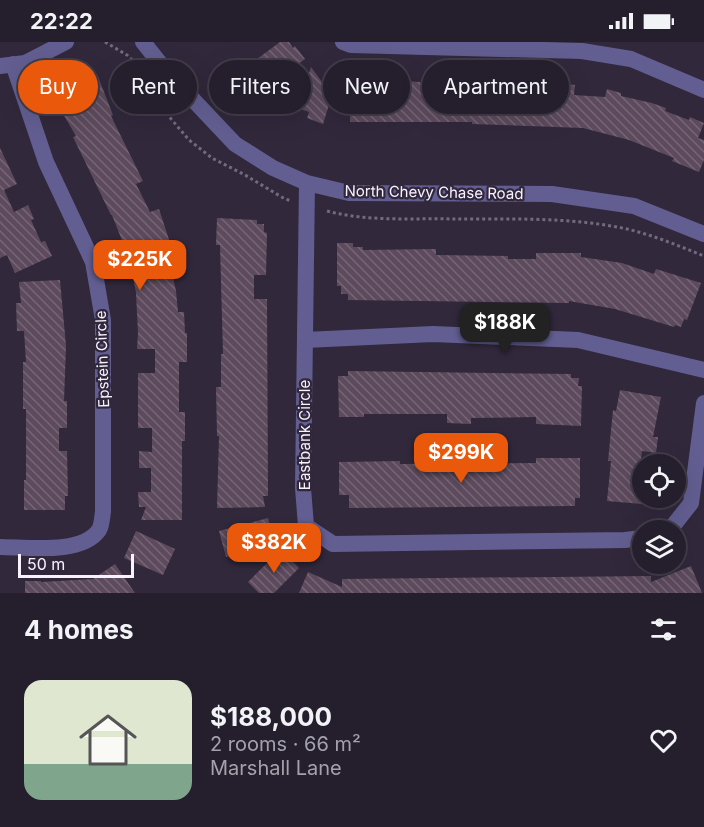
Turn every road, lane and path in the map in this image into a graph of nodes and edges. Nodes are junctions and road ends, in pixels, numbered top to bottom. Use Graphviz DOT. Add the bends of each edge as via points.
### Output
graph roads {
  1 [pos="66,42"];
  2 [pos="105,42"];
  3 [pos="143,42"];
  4 [pos="343,42"];
  5 [pos="7,65"];
  6 [pos="704,90"];
  7 [pos="307,183"];
  8 [pos="292,201"];
  9 [pos="327,211"];
  10 [pos="704,234"];
  11 [pos="704,256"];
  12 [pos="305,340"];
  13 [pos="704,370"];
  14 [pos="704,403"];
  15 [pos="678,520"];
  16 [pos="632,539"];
  17 [pos="0,547"];
  1 -- 5 [label="street" via="25,63"];
  2 -- 8 [label="path" via="139,66 166,113 189,140 212,158"];
  3 -- 7 [label="street, North Chevy Chase Road" via="236,144 273,168"];
  4 -- 6 [label="street" via="582,51 631,59"];
  5 -- 17 [label="street, Epstein Circle" via="46,162 93,262 103,320 103,512 100,529 74,547"];
  7 -- 10 [label="street, North Chevy Chase Road" via="349,193 552,194 634,207"];
  7 -- 12 [label="street, Eastbank Circle"];
  9 -- 11 [label="path" via="356,218 583,223 651,235"];
  12 -- 13 [label="street" via="433,334 579,340"];
  12 -- 16 [label="street, Eastbank Circle" via="306,526 333,544"];
  14 -- 15 [label="street" via="691,503"];
}
